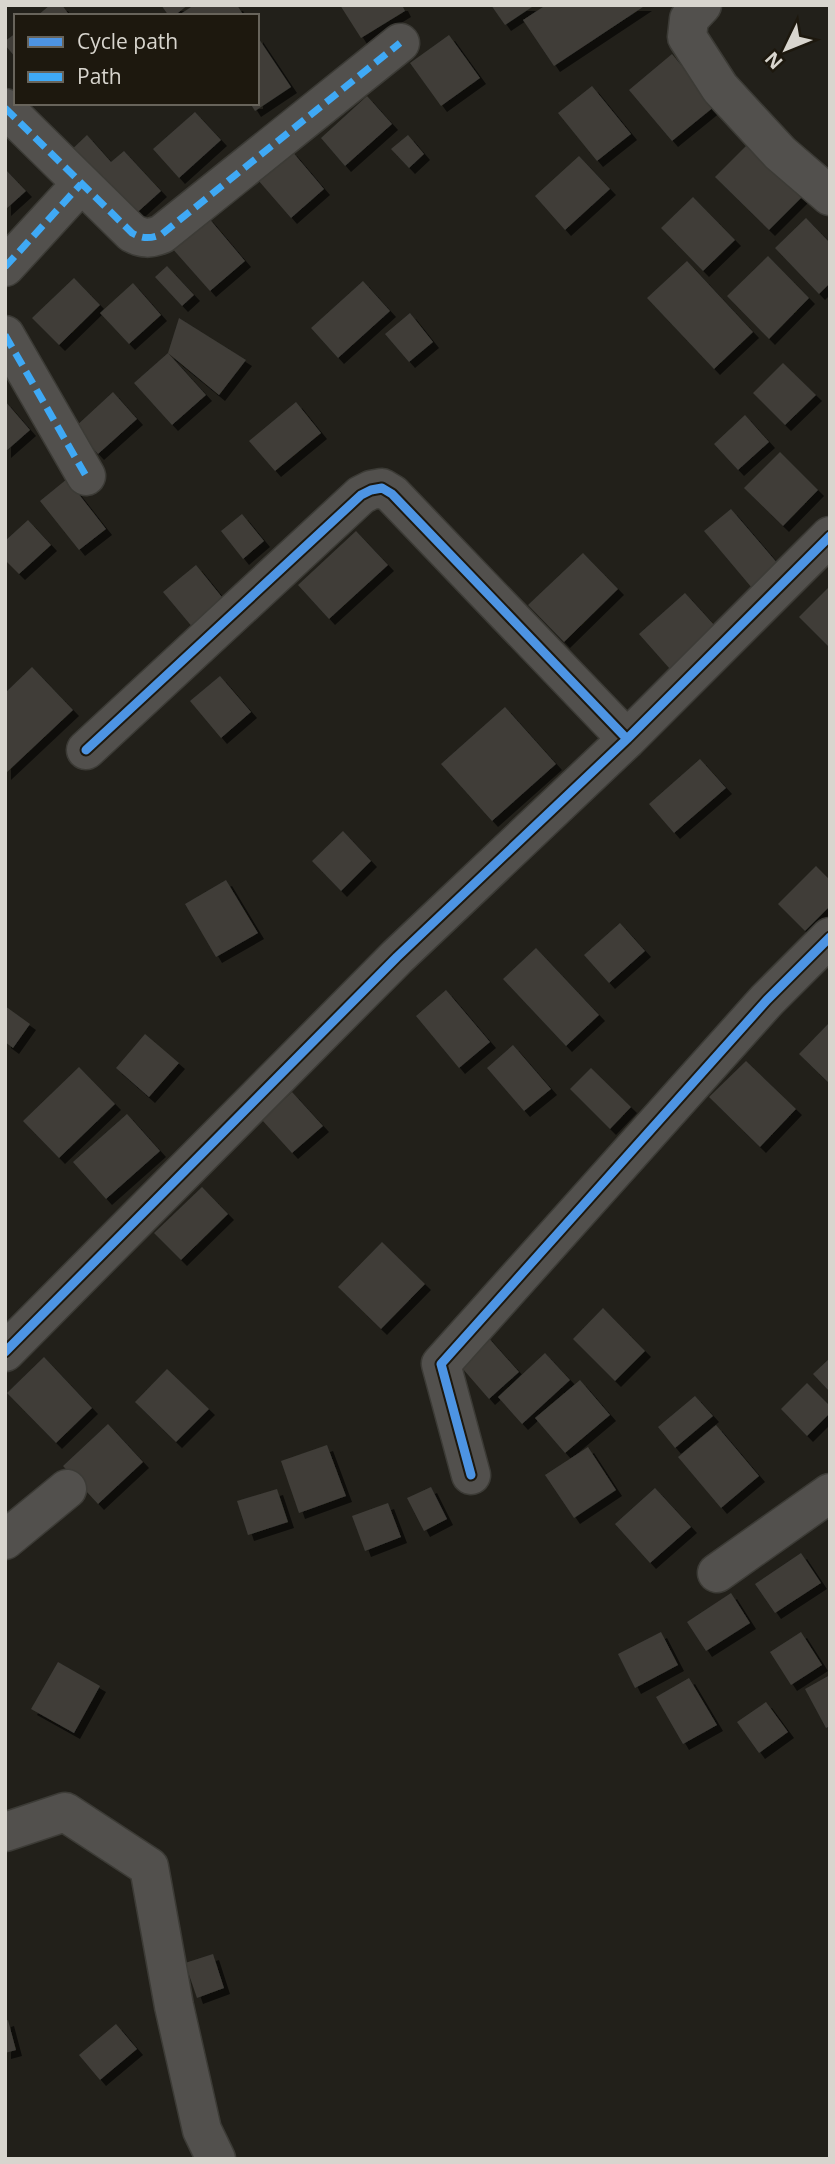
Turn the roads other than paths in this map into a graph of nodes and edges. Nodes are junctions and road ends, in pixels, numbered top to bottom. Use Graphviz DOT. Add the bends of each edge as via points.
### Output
graph roads {
  1 [pos="702,5"];
  2 [pos="400,43"];
  3 [pos="5,108"];
  4 [pos="80,184"];
  5 [pos="830,196"];
  6 [pos="5,267"];
  7 [pos="5,335"];
  8 [pos="86,476"];
  9 [pos="830,536"];
  10 [pos="627,739"];
  11 [pos="86,750"];
  12 [pos="830,937"];
  13 [pos="5,1352"];
  14 [pos="471,1475"];
  15 [pos="66,1489"];
  16 [pos="830,1493"];
  17 [pos="5,1540"];
  18 [pos="717,1573"];
  19 [pos="5,1832"];
  20 [pos="216,2159"];
  1 -- 5 [label="street" via="689,19 687,37 720,88 780,153"];
  2 -- 4 [label="street" via="153,238 132,233"];
  3 -- 4 [label="street"];
  4 -- 6 [label="street"];
  7 -- 8 [label="street"];
  9 -- 10 [label="street"];
  10 -- 11 [label="street" via="382,488 361,495"];
  10 -- 13 [label="street" via="397,957"];
  12 -- 14 [label="street" via="767,1000 441,1364"];
  15 -- 17 [label="street"];
  16 -- 18 [label="street"];
  19 -- 20 [label="street" via="65,1812 149,1867 202,2130"];
}
